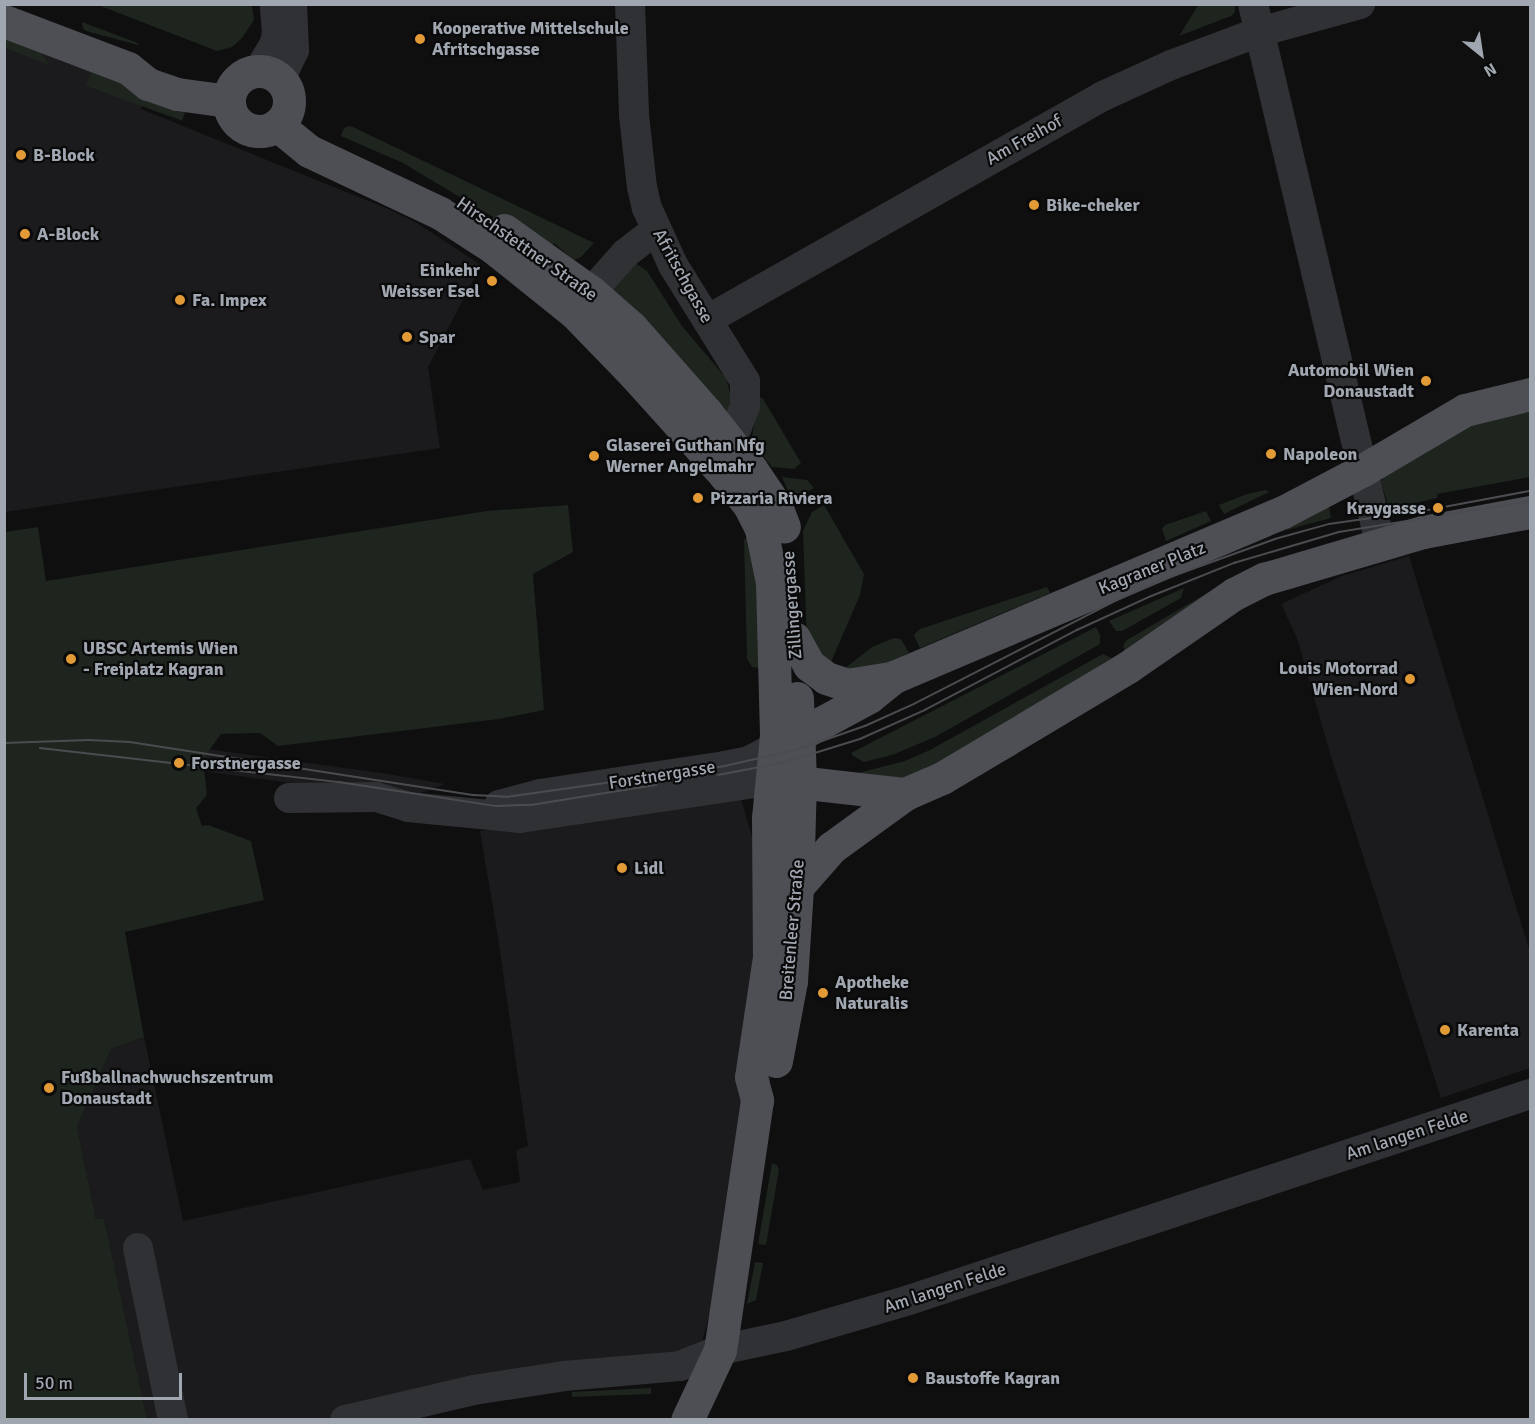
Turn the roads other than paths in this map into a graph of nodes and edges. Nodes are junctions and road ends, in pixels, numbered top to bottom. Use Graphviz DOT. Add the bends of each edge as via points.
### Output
graph roads {
  1 [pos="274,4"];
  2 [pos="292,4"];
  3 [pos="630,4"];
  4 [pos="1360,4"];
  5 [pos="1256,18"];
  6 [pos="4,21"];
  7 [pos="261,95"];
  8 [pos="655,230"];
  9 [pos="582,302"];
  10 [pos="707,320"];
  11 [pos="1530,394"];
  12 [pos="718,447"];
  13 [pos="1363,470"];
  14 [pos="1530,512"];
  15 [pos="1380,543"];
  16 [pos="794,638"];
  17 [pos="894,677"];
  18 [pos="787,759"];
  19 [pos="905,794"];
  20 [pos="289,798"];
  21 [pos="797,887"];
  22 [pos="1530,1094"];
  23 [pos="756,1100"];
  24 [pos="138,1248"];
  25 [pos="720,1350"];
  26 [pos="686,1416"];
  27 [pos="173,1419"];
  28 [pos="345,1419"];
  1 -- 7 [label="street" via="277,32"];
  2 -- 7 [label="street" via="294,50"];
  3 -- 8 [label="street, Afritschgasse" via="634,115 642,187"];
  4 -- 5 [label="street, Am Freihof"];
  5 -- 10 [label="street, Am Freihof" via="1171,65 1103,96"];
  5 -- 13 [label="street"];
  6 -- 7 [label="main road" via="128,68 148,84 177,94"];
  7 -- 9 [label="main road, Hirschstettner Straße" via="309,151 440,213"];
  8 -- 9 [label="street" via="626,253"];
  8 -- 10 [label="street, Afritschgasse"];
  9 -- 12 [label="main road, Hirschstettner Straße" via="631,327"];
  10 -- 12 [label="street, Afritschgasse" via="745,381 745,406 737,427"];
  11 -- 13 [label="main road, Kagraner Platz" via="1465,411"];
  12 -- 16 [label="main road, Zillingergasse" via="768,492 783,523 791,556"];
  12 -- 18 [label="main road, Zillingergasse" via="755,515 768,554"];
  13 -- 15 [label="street"];
  13 -- 17 [label="main road, Kagraner Platz" via="1204,547"];
  14 -- 15 [label="main road"];
  15 -- 19 [label="main road" via="1284,571 1234,594 1114,675 942,778"];
  16 -- 17 [label="main road" via="809,665 826,678 847,686"];
  16 -- 18 [label="main road, Zillingergasse"];
  17 -- 18 [label="main road, Kagraner Platz"];
  18 -- 19 [label="main road"];
  18 -- 20 [label="street, Forstnergasse" via="520,818 408,807 376,797"];
  18 -- 21 [label="main road, Breitenleer Straße"];
  18 -- 23 [label="main road, Breitenleer Straße" via="768,818 769,957 751,1077"];
  19 -- 21 [label="main road" via="831,848"];
  21 -- 23 [label="main road, Breitenleer Straße" via="791,981 772,1079"];
  22 -- 25 [label="street, Am langen Felde" via="909,1300 786,1336"];
  23 -- 25 [label="main road, Breitenleer Straße"];
  24 -- 27 [label="street"];
  25 -- 26 [label="main road, Breitenleer Straße"];
  25 -- 28 [label="street, Am langen Felde" via="680,1366 564,1376 468,1390"];
}
